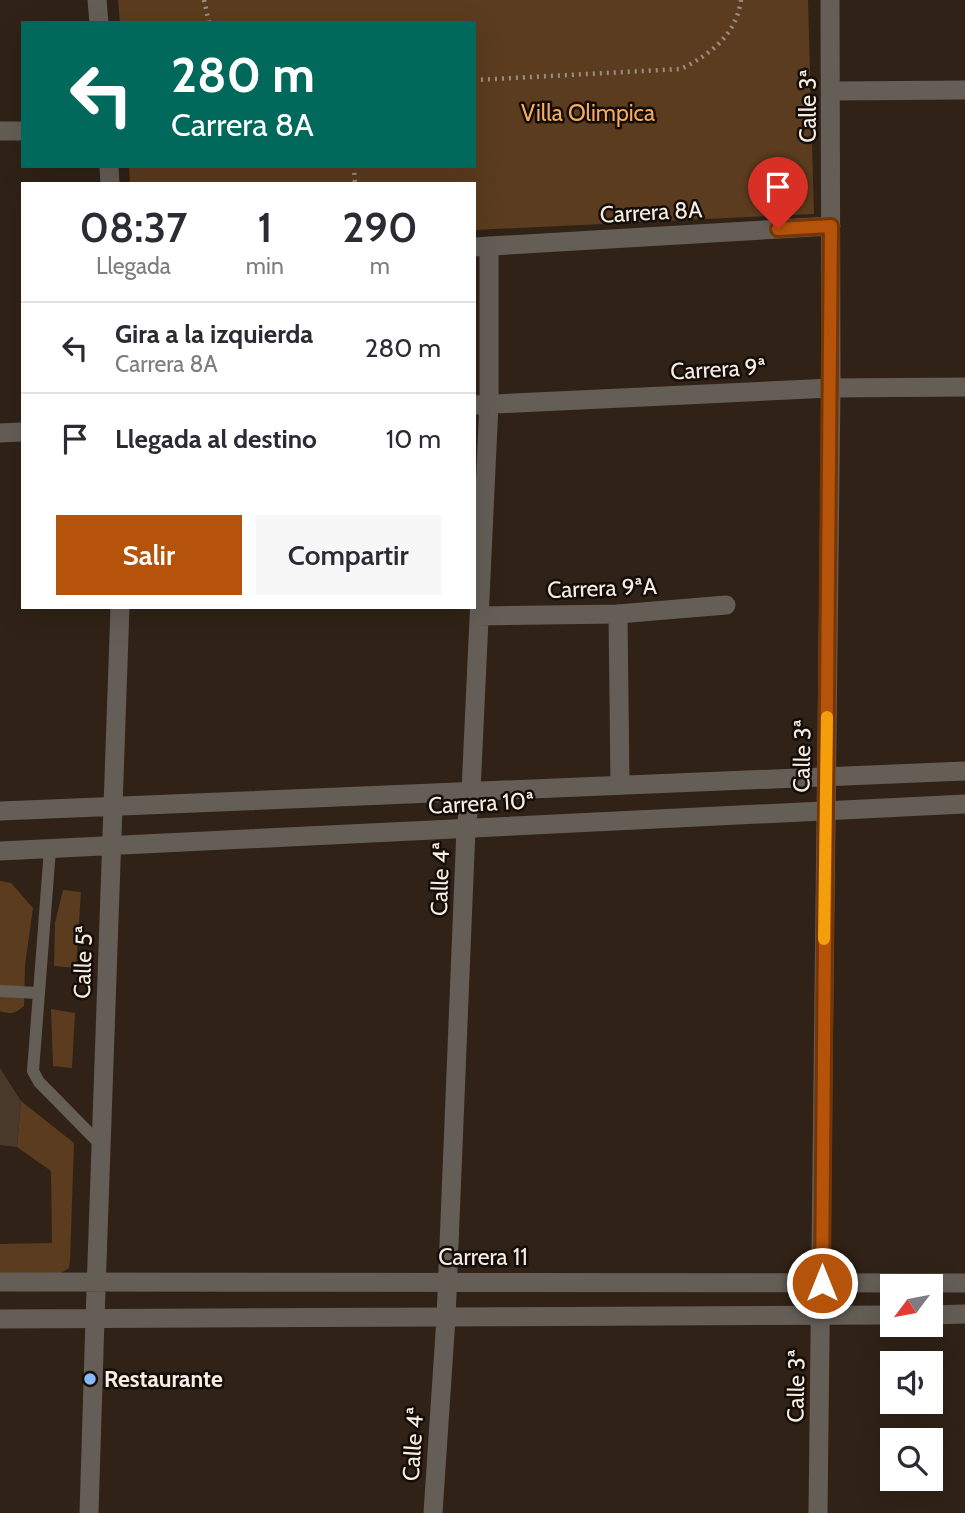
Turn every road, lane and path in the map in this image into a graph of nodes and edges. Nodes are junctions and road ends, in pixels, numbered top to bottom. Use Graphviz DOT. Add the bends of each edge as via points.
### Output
graph roads {
  1 [pos="97,0"];
  2 [pos="204,0"];
  3 [pos="741,0"];
  4 [pos="830,0"];
  5 [pos="99,21"];
  6 [pos="209,21"];
  7 [pos="476,80"];
  8 [pos="965,90"];
  9 [pos="833,91"];
  10 [pos="0,131"];
  11 [pos="21,131"];
  12 [pos="831,226"];
  13 [pos="482,246"];
  14 [pos="965,387"];
  15 [pos="831,388"];
  16 [pos="481,404"];
  17 [pos="21,432"];
  18 [pos="0,433"];
  19 [pos="726,605"];
  20 [pos="120,609"];
  21 [pos="618,614"];
  22 [pos="479,616"];
  23 [pos="965,771"];
  24 [pos="826,776"];
  25 [pos="620,784"];
  26 [pos="471,791"];
  27 [pos="965,804"];
  28 [pos="114,807"];
  29 [pos="825,809"];
  30 [pos="0,811"];
  31 [pos="466,828"];
  32 [pos="112,847"];
  33 [pos="50,849"];
  34 [pos="0,851"];
  35 [pos="0,991"];
  36 [pos="37,993"];
  37 [pos="101,1145"];
  38 [pos="96,1280"];
  39 [pos="448,1281"];
  40 [pos="0,1282"];
  41 [pos="822,1283"];
  42 [pos="965,1283"];
  43 [pos="965,1314"];
  44 [pos="880,1315"];
  45 [pos="943,1315"];
  46 [pos="821,1317"];
  47 [pos="446,1318"];
  48 [pos="0,1319"];
  49 [pos="95,1319"];
  50 [pos="89,1513"];
  51 [pos="433,1513"];
  52 [pos="818,1513"];
  1 -- 5 [label="street"];
  2 -- 6 [label="path"];
  3 -- 7 [label="path" via="726,37 707,56 681,69"];
  4 -- 9 [label="street, Calle 3ª"];
  8 -- 9 [label="street"];
  9 -- 12 [label="street, Calle 3ª"];
  10 -- 11 [label="street"];
  12 -- 13 [label="street, Carrera 8A"];
  12 -- 15 [label="street, Calle 3ª"];
  13 -- 16 [label="street, Calle 4ª"];
  14 -- 15 [label="street, Carrera 9ª"];
  15 -- 16 [label="street, Carrera 9ª"];
  15 -- 24 [label="street, Calle 3ª"];
  16 -- 22 [label="street, Calle 4ª"];
  17 -- 18 [label="street"];
  19 -- 21 [label="street, Carrera 9ªA"];
  20 -- 28 [label="street, Calle 5ª"];
  21 -- 22 [label="street, Carrera 9ªA"];
  21 -- 25 [label="street"];
  22 -- 26 [label="street, Calle 4ª"];
  23 -- 24 [label="street, Carrera 10ª"];
  24 -- 25 [label="street, Carrera 10ª"];
  24 -- 29 [label="street, Calle 3ª"];
  25 -- 26 [label="street, Carrera 10ª"];
  26 -- 28 [label="street, Carrera 10ª"];
  26 -- 31 [label="street, Calle 4ª"];
  27 -- 29 [label="street, Carrera 10ª"];
  28 -- 30 [label="street, Carrera 10ª"];
  28 -- 32 [label="street, Calle 5ª"];
  29 -- 31 [label="street, Carrera 10ª"];
  29 -- 41 [label="street, Calle 3ª"];
  31 -- 32 [label="street, Carrera 10ª"];
  31 -- 39 [label="street, Calle 4ª"];
  32 -- 33 [label="street, Carrera 10ª"];
  32 -- 37 [label="street, Calle 5ª"];
  33 -- 34 [label="street, Carrera 10ª"];
  33 -- 36 [label="lane"];
  35 -- 36 [label="lane"];
  36 -- 37 [label="lane" via="35,1077"];
  37 -- 38 [label="street, Calle 5ª"];
  38 -- 39 [label="street, Carrera 11"];
  38 -- 40 [label="street, Carrera 11"];
  38 -- 49 [label="street, Calle 5ª"];
  39 -- 41 [label="street, Carrera 11"];
  39 -- 47 [label="street, Calle 4ª"];
  41 -- 42 [label="street, Carrera 11"];
  41 -- 46 [label="street, Calle 3ª"];
  43 -- 45 [label="street"];
  44 -- 46 [label="street"];
  46 -- 47 [label="street"];
  46 -- 52 [label="street, Calle 3ª"];
  47 -- 49 [label="street"];
  47 -- 51 [label="street, Calle 4ª"];
  48 -- 49 [label="street"];
  49 -- 50 [label="street, Calle 5ª"];
}
